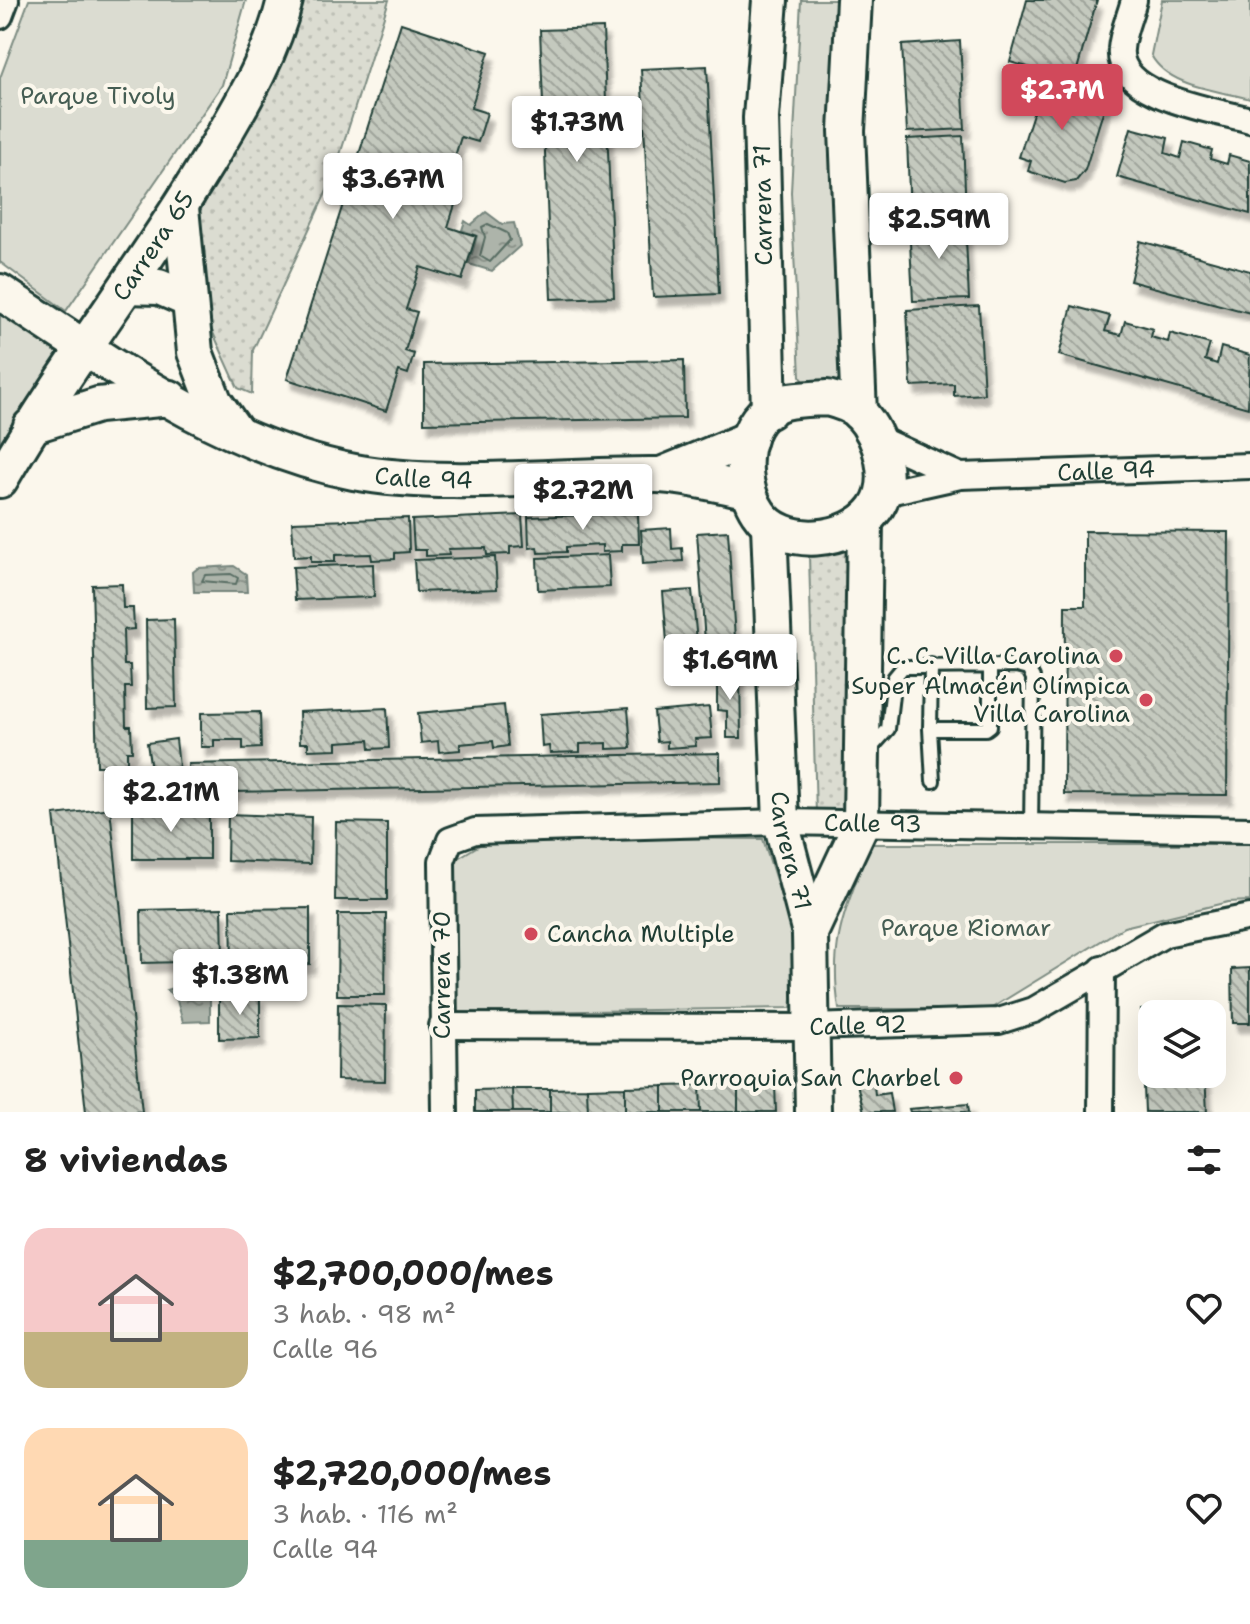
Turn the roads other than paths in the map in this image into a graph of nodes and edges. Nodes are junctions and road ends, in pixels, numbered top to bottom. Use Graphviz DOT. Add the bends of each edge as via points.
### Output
graph roads {
  1 [pos="6,0"];
  2 [pos="285,0"];
  3 [pos="770,0"];
  4 [pos="854,0"];
  5 [pos="1134,0"];
  6 [pos="0,16"];
  7 [pos="1250,120"];
  8 [pos="181,208"];
  9 [pos="127,286"];
  10 [pos="0,292"];
  11 [pos="189,300"];
  12 [pos="86,348"];
  13 [pos="170,398"];
  14 [pos="769,411"];
  15 [pos="868,425"];
  16 [pos="31,426"];
  17 [pos="241,438"];
  18 [pos="749,439"];
  19 [pos="1250,466"];
  20 [pos="661,475"];
  21 [pos="960,476"];
  22 [pos="0,480"];
  23 [pos="747,490"];
  24 [pos="875,507"];
  25 [pos="769,526"];
  26 [pos="931,665"];
  27 [pos="990,666"];
  28 [pos="930,729"];
  29 [pos="862,757"];
  30 [pos="933,781"];
  31 [pos="781,822"];
  32 [pos="861,824"];
  33 [pos="1031,826"];
  34 [pos="1250,830"];
  35 [pos="450,840"];
  36 [pos="1250,917"];
  37 [pos="810,933"];
  38 [pos="1102,969"];
  39 [pos="442,1026"];
  40 [pos="810,1027"];
  41 [pos="445,1112"];
  42 [pos="813,1112"];
  43 [pos="1101,1112"];
  1 -- 6 [label="street"];
  2 -- 8 [label="street, Carrera 65" via="261,64"];
  3 -- 14 [label="street, Carrera 71" via="761,118"];
  4 -- 15 [label="street" via="847,131"];
  5 -- 7 [label="street" via="1120,52 1131,80 1157,94"];
  8 -- 9 [label="street, Carrera 65"];
  8 -- 11 [label="street"];
  9 -- 11 [label="street" via="159,287"];
  9 -- 12 [label="street, Carrera 65"];
  10 -- 12 [label="street, Calle 94"];
  11 -- 17 [label="street" via="203,378"];
  12 -- 13 [label="street, Calle 94"];
  12 -- 16 [label="street, Carrera 65"];
  13 -- 16 [label="street" via="98,405"];
  13 -- 17 [label="street, Calle 94"];
  14 -- 15 [label="street" via="782,403 827,398"];
  14 -- 18 [label="street"];
  15 -- 21 [label="street, Calle 94"];
  15 -- 24 [label="street" via="881,452"];
  16 -- 22 [label="street, Carrera 65"];
  17 -- 20 [label="street, Calle 94" via="356,472 428,478"];
  18 -- 20 [label="street, Calle 94"];
  18 -- 23 [label="street" via="743,457"];
  19 -- 21 [label="street, Calle 94"];
  20 -- 23 [label="street, Calle 94"];
  21 -- 24 [label="street, Calle 94"];
  23 -- 25 [label="street"];
  24 -- 25 [label="street" via="820,537 795,538"];
  24 -- 29 [label="street, Carrera 71"];
  25 -- 31 [label="street, Carrera 71"];
  26 -- 27 [label="lane"];
  26 -- 28 [label="lane"];
  26 -- 29 [label="lane" via="903,667 894,678 888,729"];
  27 -- 28 [label="lane" via="990,726"];
  27 -- 33 [label="lane" via="1028,669 1033,678"];
  28 -- 30 [label="lane"];
  29 -- 32 [label="street, Carrera 71"];
  31 -- 32 [label="street, Calle 93"];
  31 -- 35 [label="street, Calle 93" via="475,831"];
  31 -- 37 [label="street, Carrera 71"];
  32 -- 33 [label="street, Calle 93"];
  32 -- 37 [label="street, Carrera 71"];
  33 -- 34 [label="street, Calle 93"];
  35 -- 39 [label="street, Carrera 70" via="442,861"];
  36 -- 38 [label="street, Calle 92" via="1165,934"];
  37 -- 40 [label="street, Carrera 71"];
  38 -- 40 [label="street, Calle 92" via="1034,1010 999,1021"];
  38 -- 43 [label="street"];
  39 -- 40 [label="street, Calle 92"];
  39 -- 41 [label="street, Carrera 70"];
  40 -- 42 [label="street, Carrera 71"];
}
